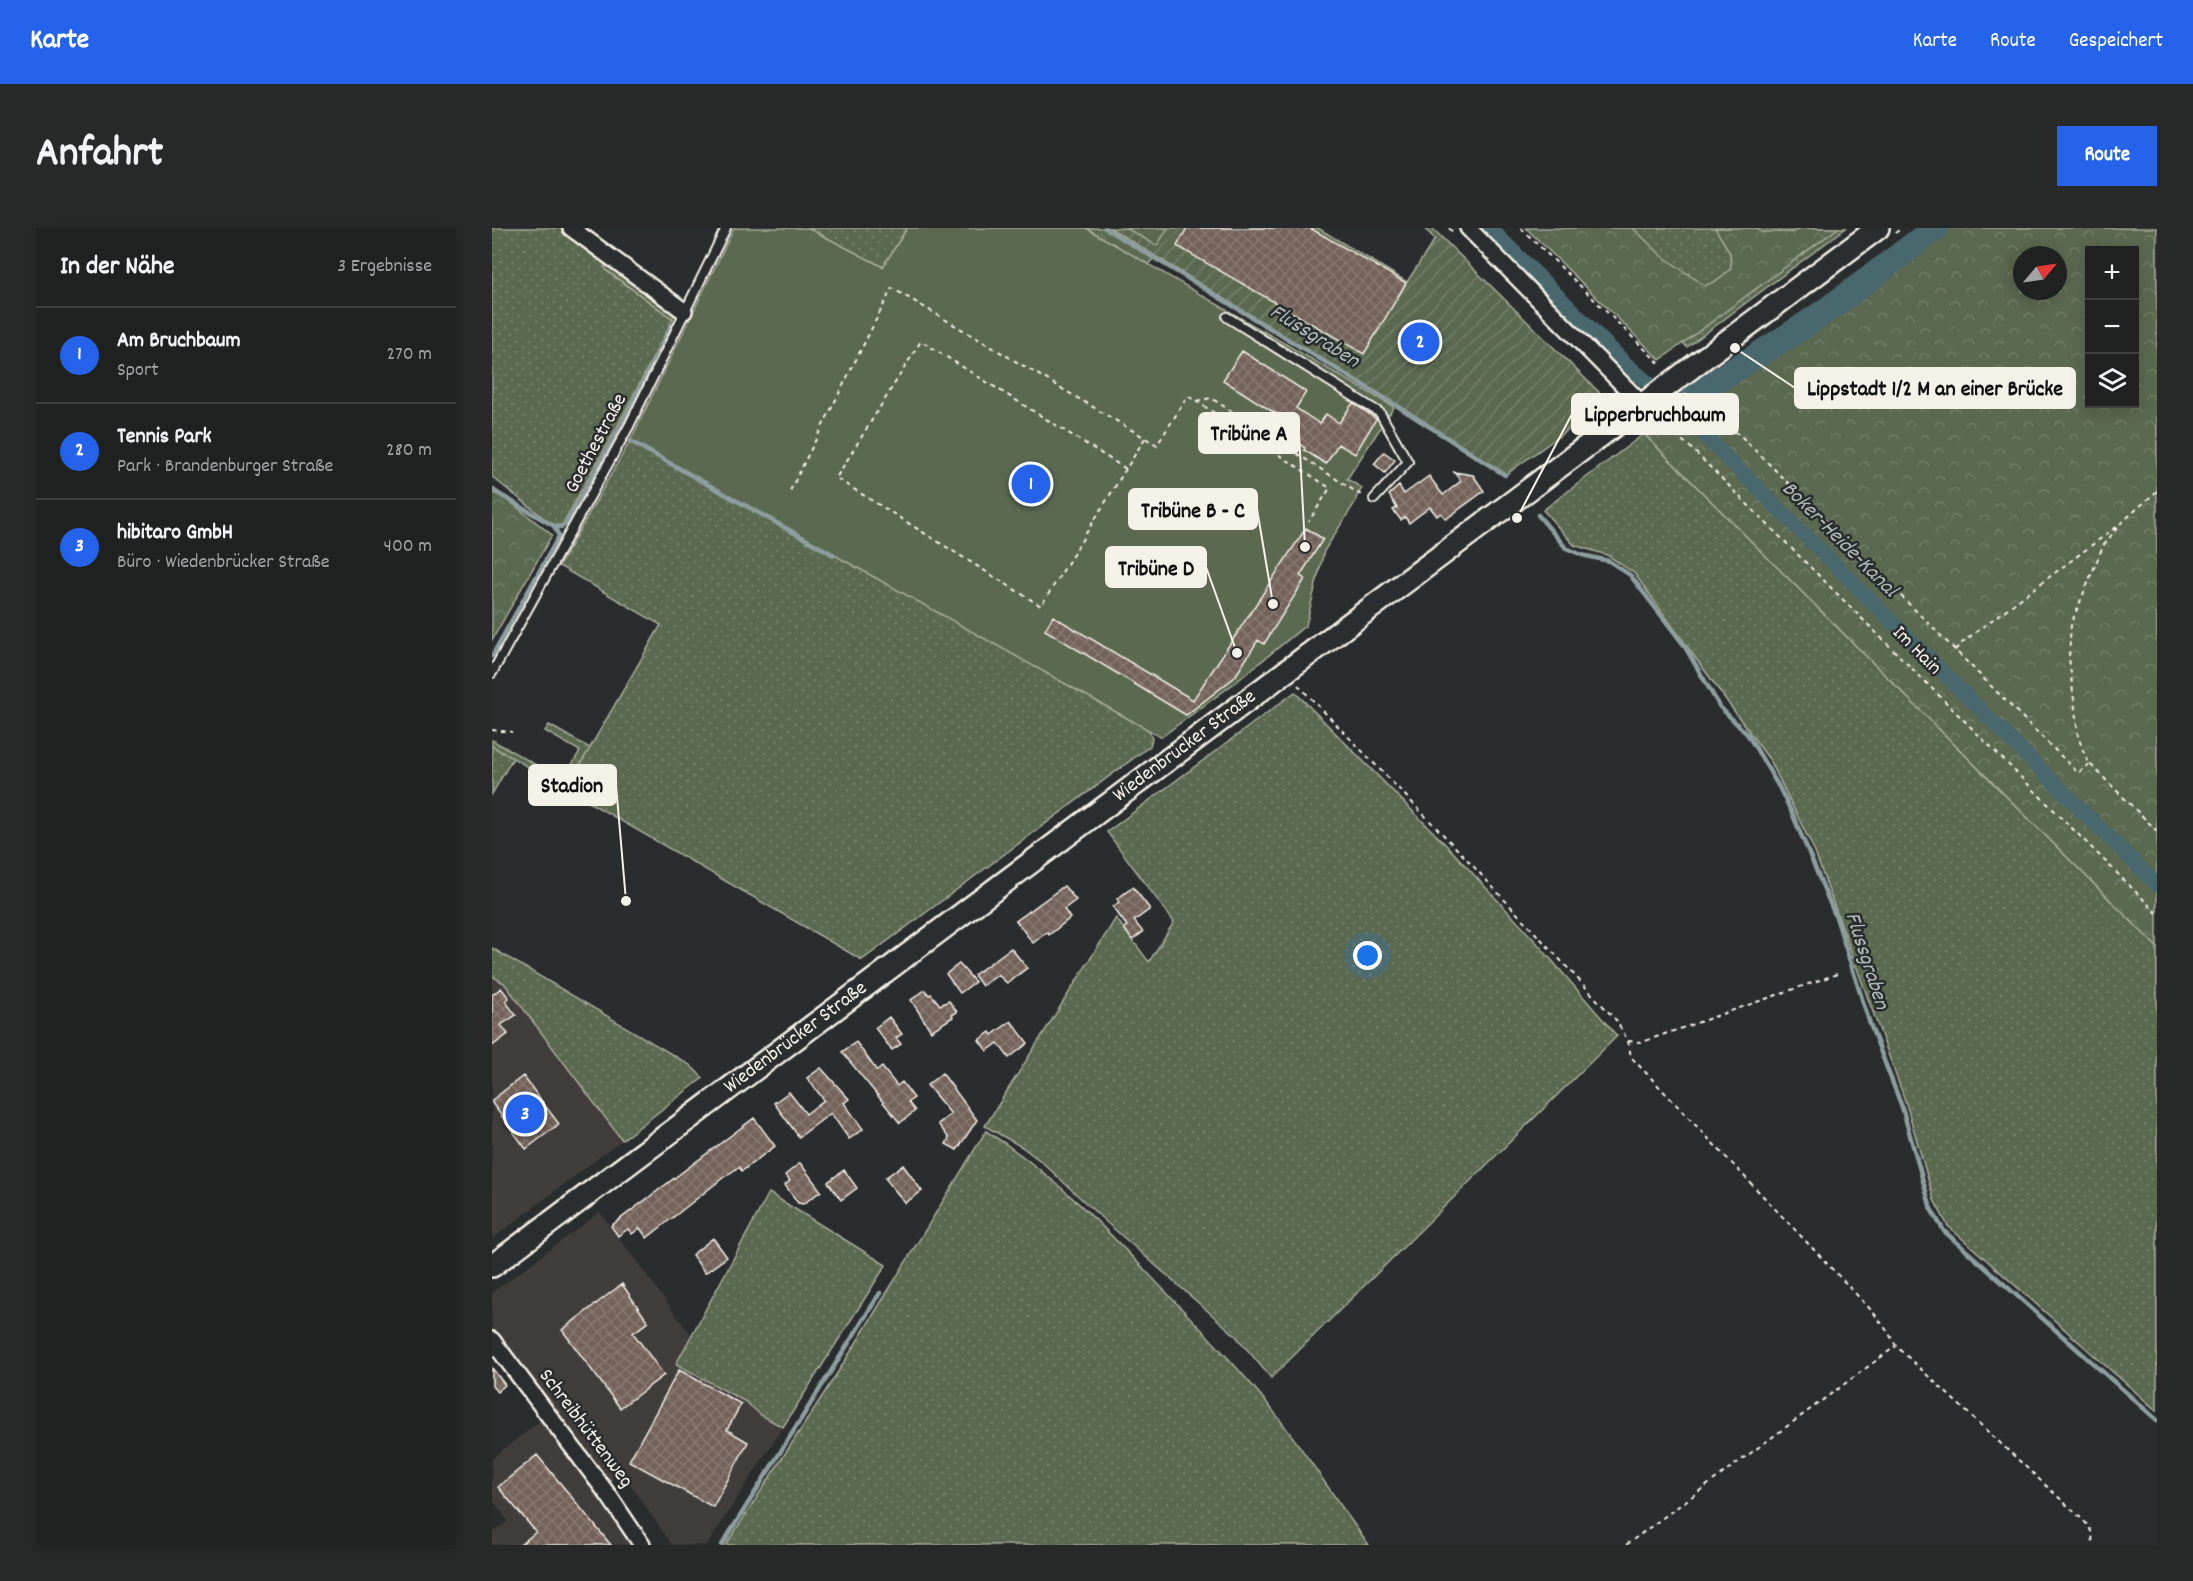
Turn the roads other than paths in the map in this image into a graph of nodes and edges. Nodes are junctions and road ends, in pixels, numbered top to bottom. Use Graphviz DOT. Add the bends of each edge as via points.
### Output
graph roads {
  1 [pos="571,228"];
  2 [pos="726,228"];
  3 [pos="1468,228"];
  4 [pos="1878,228"];
  5 [pos="684,311"];
  6 [pos="1227,317"];
  7 [pos="1655,394"];
  8 [pos="1372,501"];
  9 [pos="492,673"];
  10 [pos="492,1266"];
  11 [pos="492,1340"];
  12 [pos="642,1545"];
  1 -- 5 [label="street"];
  2 -- 5 [label="lane, Goethestraße"];
  3 -- 7 [label="street"];
  4 -- 7 [label="street, Wiedenbrücker Straße"];
  5 -- 9 [label="lane, Goethestraße" via="628,426"];
  6 -- 8 [label="lane" via="1380,413 1408,462"];
  7 -- 10 [label="street, Wiedenbrücker Straße"];
  11 -- 12 [label="street, Schreibhüttenweg"];
}
